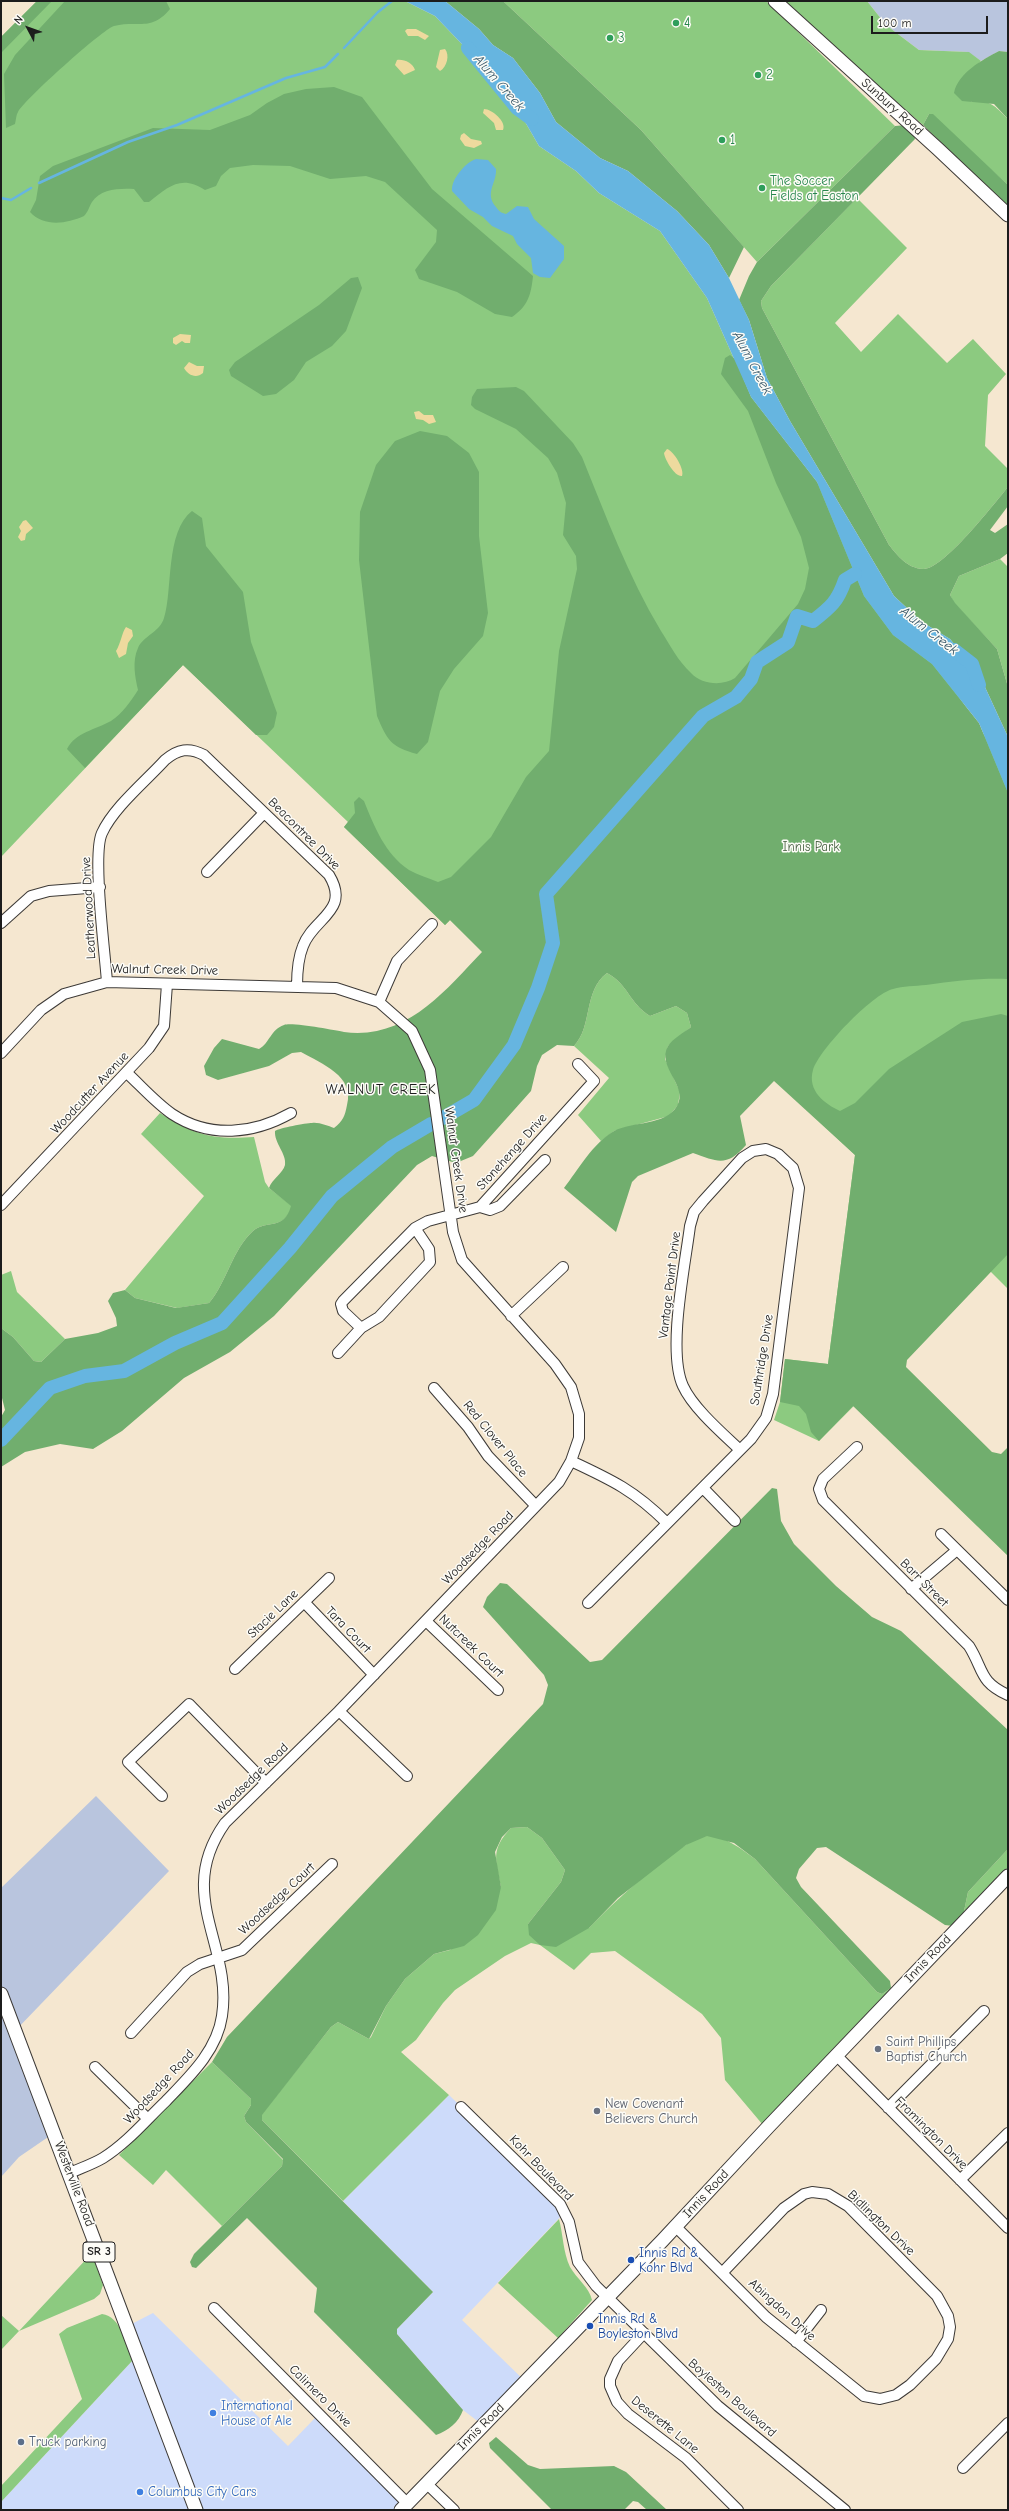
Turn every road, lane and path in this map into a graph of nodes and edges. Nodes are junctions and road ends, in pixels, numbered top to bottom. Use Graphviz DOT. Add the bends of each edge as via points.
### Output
graph roads {
  1 [pos="775,1"];
  2 [pos="1008,215"];
  3 [pos="185,750"];
  4 [pos="264,813"];
  5 [pos="207,872"];
  6 [pos="100,887"];
  7 [pos="1,923"];
  8 [pos="432,924"];
  9 [pos="107,982"];
  10 [pos="167,984"];
  11 [pos="297,986"];
  12 [pos="378,1002"];
  13 [pos="1,1052"];
  14 [pos="578,1064"];
  15 [pos="127,1073"];
  16 [pos="291,1112"];
  17 [pos="778,1154"];
  18 [pos="545,1160"];
  19 [pos="1,1205"];
  20 [pos="480,1207"];
  21 [pos="450,1215"];
  22 [pos="415,1228"];
  23 [pos="563,1267"];
  24 [pos="510,1316"];
  25 [pos="361,1328"];
  26 [pos="338,1353"];
  27 [pos="434,1388"];
  28 [pos="857,1447"];
  29 [pos="740,1450"];
  30 [pos="571,1461"];
  31 [pos="703,1488"];
  32 [pos="536,1506"];
  33 [pos="736,1521"];
  34 [pos="667,1523"];
  35 [pos="941,1534"];
  36 [pos="957,1550"];
  37 [pos="329,1578"];
  38 [pos="911,1589"];
  39 [pos="1008,1600"];
  40 [pos="304,1602"];
  41 [pos="588,1603"];
  42 [pos="426,1621"];
  43 [pos="235,1669"];
  44 [pos="374,1675"];
  45 [pos="498,1690"];
  46 [pos="1008,1696"];
  47 [pos="339,1711"];
  48 [pos="407,1776"];
  49 [pos="266,1783"];
  50 [pos="162,1796"];
  51 [pos="332,1864"];
  52 [pos="1008,1876"];
  53 [pos="217,1960"];
  54 [pos="1,1994"];
  55 [pos="984,2011"];
  56 [pos="131,2033"];
  57 [pos="836,2055"];
  58 [pos="95,2067"];
  59 [pos="461,2107"];
  60 [pos="888,2108"];
  61 [pos="148,2119"];
  62 [pos="1008,2133"];
  63 [pos="70,2173"];
  64 [pos="960,2180"];
  65 [pos="676,2227"];
  66 [pos="1008,2228"];
  67 [pos="722,2273"];
  68 [pos="608,2297"];
  69 [pos="214,2308"];
  70 [pos="821,2310"];
  71 [pos="644,2333"];
  72 [pos="796,2342"];
  73 [pos="880,2398"];
  74 [pos="1008,2423"];
  75 [pos="963,2468"];
  76 [pos="426,2483"];
  77 [pos="404,2507"];
  78 [pos="196,2510"];
  79 [pos="454,2510"];
  80 [pos="738,2510"];
  81 [pos="845,2510"];
  1 -- 2 [label="main road, Sunbury Road"];
  3 -- 4 [label="street, Beacontree Drive" via="195,750 204,755"];
  3 -- 6 [label="street, Leatherwood Drive" via="174,752 165,760 111,817 101,834 98,859"];
  4 -- 5 [label="street"];
  4 -- 11 [label="street, Beacontree Drive" via="329,875 335,884 337,895 334,906 303,945 297,969"];
  6 -- 7 [label="street" via="48,890 31,896"];
  6 -- 9 [label="street, Leatherwood Drive"];
  8 -- 12 [label="street" via="397,961"];
  9 -- 10 [label="street, Walnut Creek Drive"];
  9 -- 13 [label="street, Walnut Creek Drive" via="64,994 41,1010"];
  10 -- 11 [label="street, Walnut Creek Drive"];
  10 -- 15 [label="street, Woodcutter Avenue" via="164,1026"];
  11 -- 12 [label="street, Walnut Creek Drive" via="336,988"];
  12 -- 21 [label="street, Walnut Creek Drive" via="412,1032 430,1070"];
  14 -- 20 [label="street, Stonehenge Drive" via="594,1081"];
  15 -- 16 [label="street" via="173,1114 198,1126 228,1132 256,1129"];
  15 -- 19 [label="street, Woodcutter Avenue"];
  17 -- 29 [label="street, Southridge Drive" via="793,1168 799,1188 773,1394 766,1418"];
  17 -- 29 [label="street, Vantage Point Drive" via="766,1149 753,1151 742,1158 694,1212 689,1234 675,1346 683,1386 707,1419"];
  18 -- 20 [label="street" via="500,1206 490,1210"];
  20 -- 21 [label="street, Stonehenge Drive"];
  21 -- 22 [label="street, Stonehenge Drive" via="428,1221"];
  21 -- 24 [label="street, Walnut Creek Drive" via="462,1260"];
  22 -- 25 [label="street" via="429,1249 430,1262 379,1317"];
  22 -- 25 [label="street, Stonehenge Drive" via="341,1304 343,1311"];
  23 -- 24 [label="street"];
  24 -- 30 [label="street, Walnut Creek Drive" via="555,1364 571,1387 579,1414 579,1432"];
  25 -- 26 [label="street"];
  27 -- 32 [label="street, Red Clover Place" via="488,1456"];
  28 -- 38 [label="street, Barr Street" via="823,1479 819,1489 823,1500"];
  29 -- 31 [label="street, Southridge Drive"];
  30 -- 32 [label="street, Woodsedge Road" via="558,1482"];
  30 -- 34 [label="street" via="617,1482 646,1502"];
  31 -- 33 [label="street"];
  31 -- 34 [label="street, Southridge Drive"];
  32 -- 42 [label="street, Woodsedge Road"];
  34 -- 41 [label="street, Southridge Drive"];
  35 -- 36 [label="street"];
  36 -- 38 [label="street"];
  36 -- 39 [label="street"];
  37 -- 40 [label="street, Stacie Lane"];
  38 -- 46 [label="street, Barr Street" via="969,1646 982,1676 996,1690"];
  40 -- 43 [label="street, Stacie Lane"];
  40 -- 44 [label="street, Tara Court"];
  42 -- 44 [label="street, Woodsedge Road"];
  42 -- 45 [label="street, Nutcreek Court"];
  44 -- 47 [label="street, Woodsedge Road"];
  47 -- 48 [label="street"];
  47 -- 49 [label="street, Woodsedge Road"];
  49 -- 50 [label="street" via="189,1704 128,1762"];
  49 -- 53 [label="street, Woodsedge Road" via="216,1835 204,1867 207,1919"];
  51 -- 53 [label="street, Woodsedge Court" via="242,1950"];
  52 -- 57 [label="main road, Innis Road"];
  53 -- 56 [label="street, Woodsedge Court" via="200,1964 187,1972"];
  53 -- 61 [label="street, Woodsedge Road" via="222,1993 222,2017 215,2038 194,2072"];
  54 -- 63 [label="main road, Westerville Road / SR 3"];
  55 -- 60 [label="street"];
  57 -- 60 [label="street, Framington Drive"];
  57 -- 65 [label="main road, Innis Road"];
  58 -- 61 [label="street"];
  59 -- 68 [label="street, Kohr Boulevard" via="560,2204 569,2222 578,2262"];
  60 -- 64 [label="street, Framington Drive"];
  61 -- 63 [label="street, Woodsedge Road" via="103,2158"];
  62 -- 64 [label="street"];
  63 -- 78 [label="main road, Westerville Road / SR 3"];
  64 -- 66 [label="street, Framington Drive"];
  65 -- 67 [label="street, Abingdon Drive"];
  65 -- 68 [label="main road, Innis Road"];
  67 -- 72 [label="street, Abingdon Drive" via="766,2317"];
  67 -- 73 [label="street, Bidlington Drive" via="794,2200 812,2192 828,2194 848,2206 936,2296 948,2316 950,2327 948,2339 936,2359 896,2395"];
  68 -- 71 [label="street, Boyleston Boulevard"];
  68 -- 76 [label="main road, Innis Road"];
  69 -- 77 [label="street, Calimero Drive"];
  70 -- 72 [label="street"];
  71 -- 80 [label="street, Deserette Lane" via="618,2361 610,2379 610,2386 617,2402 628,2414 686,2458"];
  71 -- 81 [label="street, Boyleston Boulevard" via="718,2406"];
  72 -- 73 [label="street, Abingdon Drive" via="864,2396"];
  74 -- 75 [label="street"];
  76 -- 77 [label="main road, Innis Road"];
  76 -- 79 [label="street"];
}
